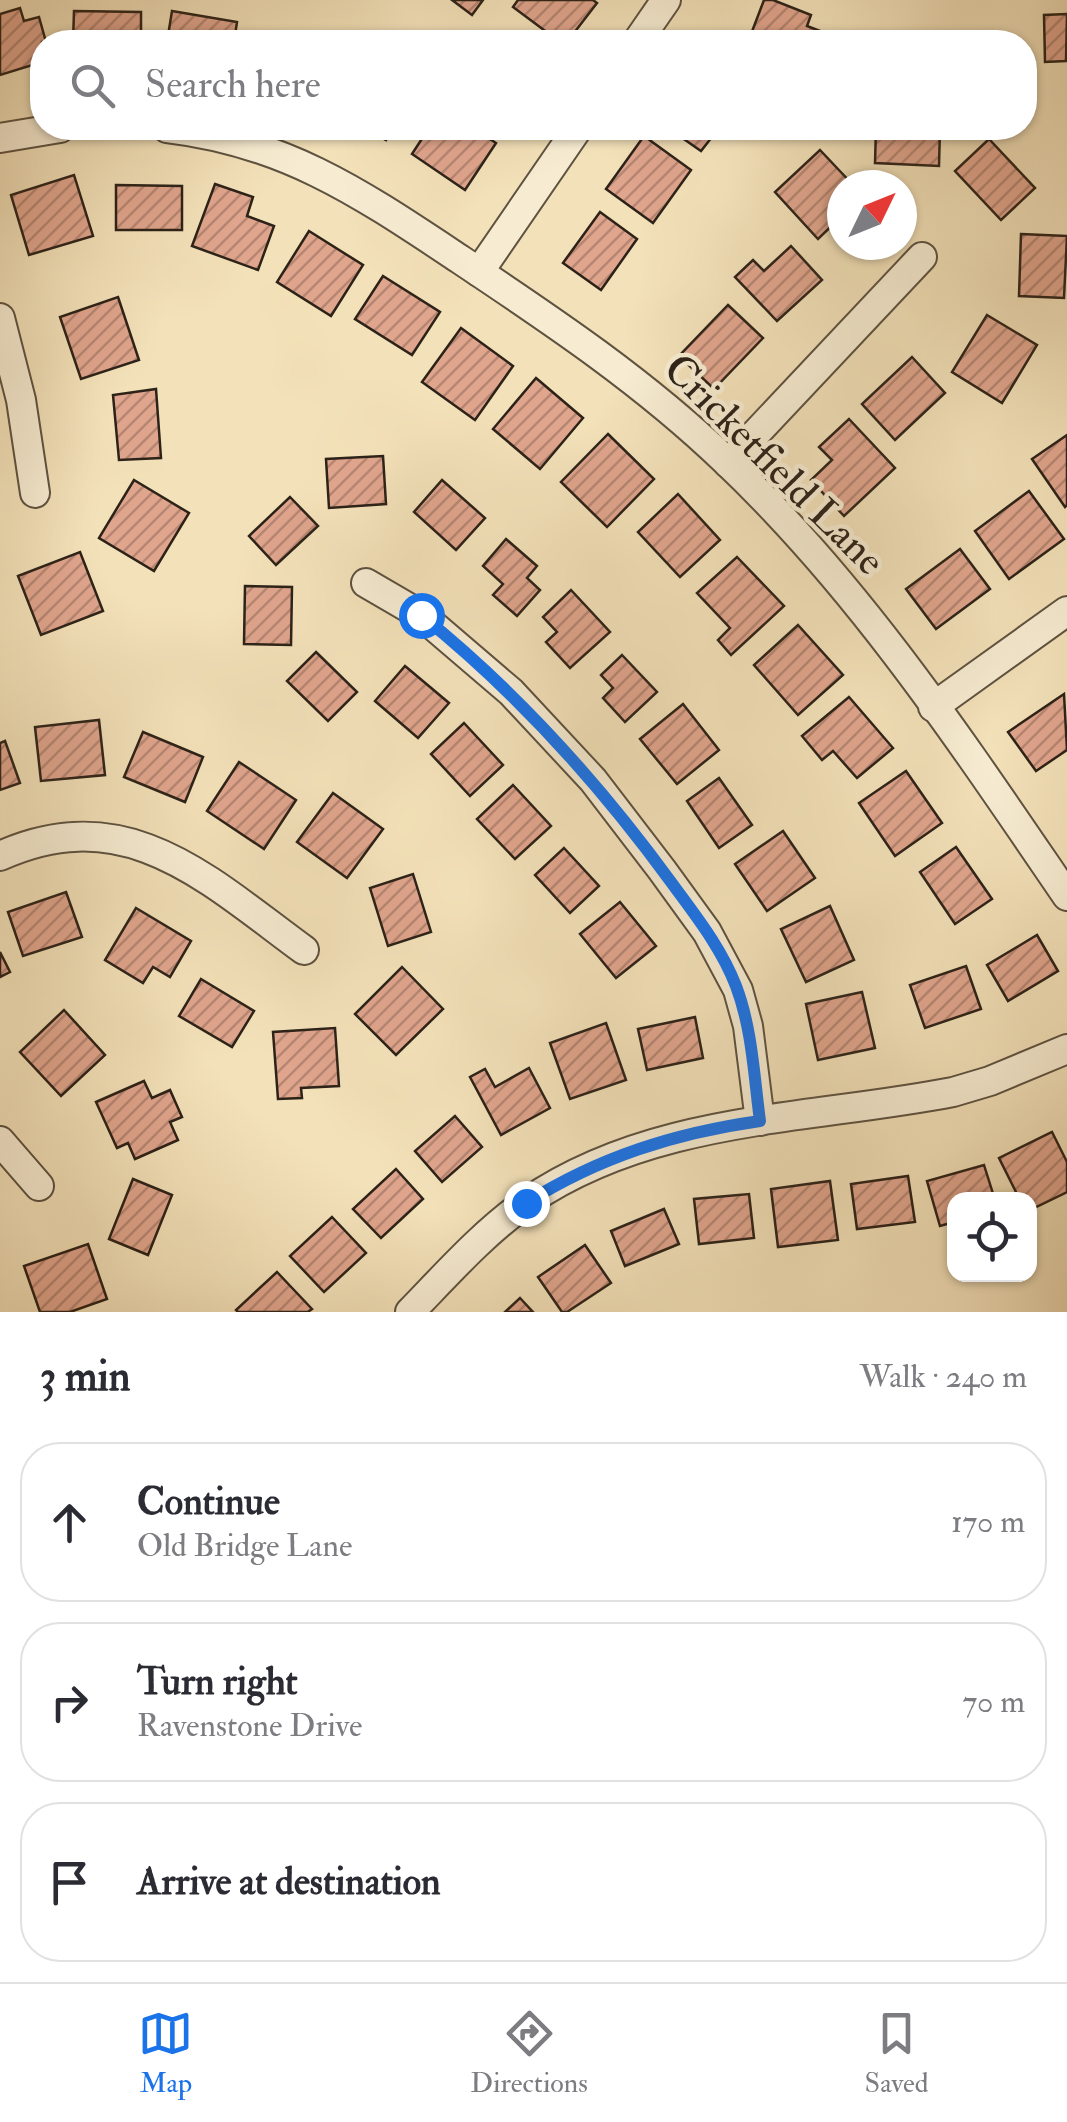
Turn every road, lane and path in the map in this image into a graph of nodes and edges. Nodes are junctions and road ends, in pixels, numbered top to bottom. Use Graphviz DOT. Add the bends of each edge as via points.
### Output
graph roads {
  1 [pos="666,0"];
  2 [pos="645,30"];
  3 [pos="30,133"];
  4 [pos="0,138"];
  5 [pos="231,140"];
  6 [pos="570,140"];
  7 [pos="922,258"];
  8 [pos="479,272"];
  9 [pos="0,318"];
  10 [pos="728,463"];
  11 [pos="34,493"];
  12 [pos="366,583"];
  13 [pos="1067,611"];
  14 [pos="933,706"];
  15 [pos="0,856"];
  16 [pos="1067,896"];
  17 [pos="304,950"];
  18 [pos="1067,1049"];
  19 [pos="760,1121"];
  20 [pos="0,1142"];
  21 [pos="39,1186"];
  22 [pos="410,1312"];
  1 -- 2 [label="street"];
  3 -- 4 [label="street"];
  5 -- 8 [label="street, Cricketfield Lane" via="361,193"];
  6 -- 8 [label="street"];
  7 -- 10 [label="street"];
  8 -- 10 [label="street, Cricketfield Lane" via="612,362"];
  9 -- 11 [label="street"];
  10 -- 14 [label="street, Cricketfield Lane" via="844,586"];
  12 -- 19 [label="street" via="421,615 511,692 593,780 673,885 738,990"];
  13 -- 14 [label="street"];
  14 -- 16 [label="street, Cricketfield Lane"];
  15 -- 17 [label="street" via="68,835 125,840 183,865"];
  18 -- 19 [label="street" via="952,1092"];
  19 -- 22 [label="street" via="654,1142 562,1180 495,1228"];
  20 -- 21 [label="street"];
}
